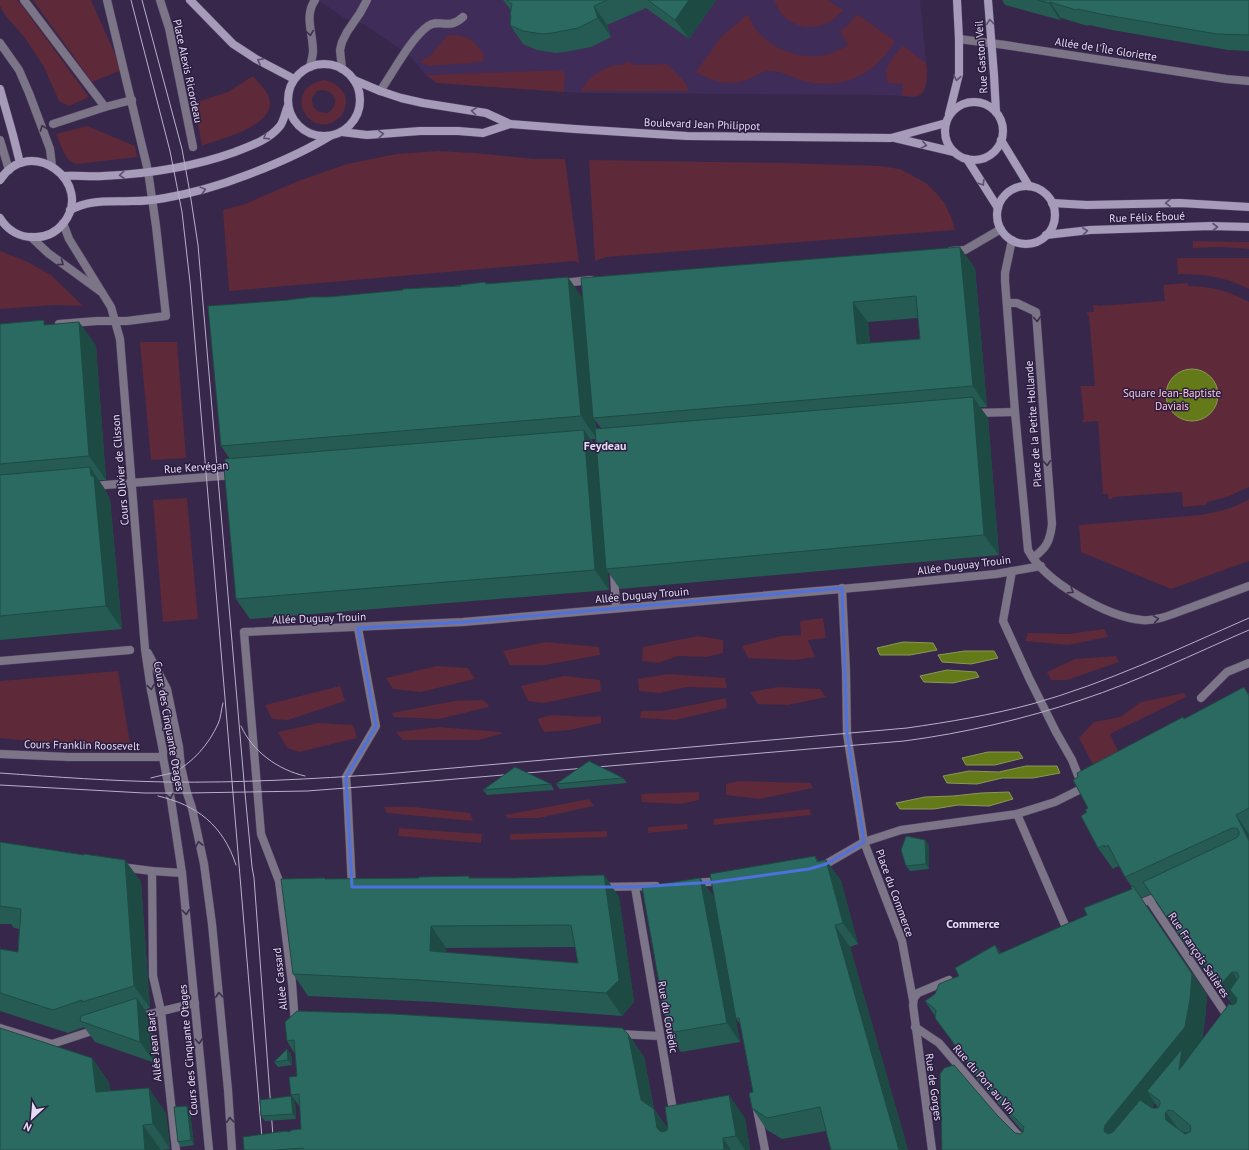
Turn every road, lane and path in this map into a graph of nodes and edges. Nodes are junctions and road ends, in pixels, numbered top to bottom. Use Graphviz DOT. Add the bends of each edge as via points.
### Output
graph roads {
  1 [pos="24,0"];
  2 [pos="107,0"];
  3 [pos="160,0"];
  4 [pos="190,0"];
  5 [pos="315,0"];
  6 [pos="367,0"];
  7 [pos="957,0"];
  8 [pos="988,0"];
  9 [pos="463,17"];
  10 [pos="959,39"];
  11 [pos="0,43"];
  12 [pos="992,43"];
  13 [pos="310,67"];
  14 [pos="342,69"];
  15 [pos="294,79"];
  16 [pos="354,80"];
  17 [pos="1249,81"];
  18 [pos="0,89"];
  19 [pos="380,92"];
  20 [pos="132,100"];
  21 [pos="288,106"];
  22 [pos="105,107"];
  23 [pos="996,112"];
  24 [pos="947,120"];
  25 [pos="53,124"];
  26 [pos="510,124"];
  27 [pos="342,132"];
  28 [pos="330,136"];
  29 [pos="894,138"];
  30 [pos="0,140"];
  31 [pos="1001,140"];
  32 [pos="193,147"];
  33 [pos="954,152"];
  34 [pos="967,159"];
  35 [pos="20,163"];
  36 [pos="52,166"];
  37 [pos="9,170"];
  38 [pos="148,172"];
  39 [pos="63,176"];
  40 [pos="0,180"];
  41 [pos="1029,186"];
  42 [pos="152,200"];
  43 [pos="1052,203"];
  44 [pos="1249,207"];
  45 [pos="998,208"];
  46 [pos="70,210"];
  47 [pos="0,218"];
  48 [pos="63,223"];
  49 [pos="3,226"];
  50 [pos="1249,227"];
  51 [pos="1001,230"];
  52 [pos="1046,235"];
  53 [pos="31,237"];
  54 [pos="1012,240"];
  55 [pos="946,252"];
  56 [pos="598,280"];
  57 [pos="554,284"];
  58 [pos="103,294"];
  59 [pos="1006,303"];
  60 [pos="115,321"];
  61 [pos="52,325"];
  62 [pos="1015,412"];
  63 [pos="964,414"];
  64 [pos="239,474"];
  65 [pos="132,483"];
  66 [pos="85,487"];
  67 [pos="1033,558"];
  68 [pos="613,566"];
  69 [pos="1041,566"];
  70 [pos="1012,570"];
  71 [pos="1249,586"];
  72 [pos="842,588"];
  73 [pos="616,608"];
  74 [pos="358,628"];
  75 [pos="146,648"];
  76 [pos="130,650"];
  77 [pos="0,661"];
  78 [pos="1249,663"];
  79 [pos="1200,698"];
  80 [pos="0,754"];
  81 [pos="163,757"];
  82 [pos="1017,814"];
  83 [pos="261,834"];
  84 [pos="864,842"];
  85 [pos="116,866"];
  86 [pos="809,870"];
  87 [pos="152,871"];
  88 [pos="182,873"];
  89 [pos="730,880"];
  90 [pos="684,884"];
  91 [pos="663,885"];
  92 [pos="352,887"];
  93 [pos="595,887"];
  94 [pos="635,887"];
  95 [pos="1171,891"];
  96 [pos="1147,902"];
  97 [pos="1130,908"];
  98 [pos="1068,932"];
  99 [pos="954,978"];
  100 [pos="913,1000"];
  101 [pos="195,1003"];
  102 [pos="161,1011"];
  103 [pos="130,1020"];
  104 [pos="1230,1021"];
  105 [pos="915,1027"];
  106 [pos="0,1028"];
  107 [pos="103,1028"];
  108 [pos="606,1034"];
  109 [pos="295,1035"];
  110 [pos="660,1036"];
  111 [pos="756,1102"];
  112 [pos="676,1126"];
  113 [pos="176,1150"];
  114 [pos="209,1150"];
  115 [pos="232,1150"];
  116 [pos="764,1150"];
  117 [pos="932,1150"];
  118 [pos="1034,1150"];
  1 -- 22 [label="street"];
  2 -- 20 [label="street"];
  3 -- 32 [label="street, Place Alexis Ricordeau" via="169,28"];
  15 -- 4 [label="main road, one-way" via="233,44"];
  5 -- 13 [label="street, one-way" via="309,23 313,51"];
  6 -- 14 [label="street" via="342,42"];
  7 -- 10 [label="main road, Rue Gaston Veil"];
  12 -- 8 [label="main road, Rue Gaston Veil, one-way"];
  9 -- 19 [label="street" via="454,24 439,23 428,26 413,42"];
  10 -- 12 [label="street, Allée de l'Île Gloriette"];
  10 -- 24 [label="main road, Rue Gaston Veil, one-way" via="959,74"];
  36 -- 11 [label="street, one-way" via="50,150 29,93 19,70"];
  12 -- 17 [label="street, Allée de l'Île Gloriette"];
  12 -- 23 [label="main road, Rue Gaston Veil"];
  13 -- 14 [label="main road" via="326,64"];
  13 -- 15 [label="main road"];
  14 -- 16 [label="main road"];
  15 -- 21 [label="main road" via="289,90"];
  16 -- 19 [label="main road, Boulevard Jean Philippot"];
  16 -- 27 [label="main road" via="360,96 359,109 352,124"];
  18 -- 35 [label="main road"];
  26 -- 19 [label="main road, Boulevard Jean Philippot, one-way" via="486,112 423,103"];
  20 -- 22 [label="street"];
  20 -- 38 [label="street"];
  21 -- 28 [label="main road" via="295,122 304,131 316,136"];
  21 -- 38 [label="main road, one-way" via="280,125 271,135 252,146 196,164"];
  22 -- 25 [label="street"];
  23 -- 24 [label="main road" via="983,103 967,102 956,107"];
  23 -- 31 [label="main road" via="1002,126"];
  24 -- 29 [label="main road, Boulevard Jean Philippot"];
  24 -- 33 [label="main road" via="946,138"];
  27 -- 26 [label="main road, Boulevard Jean Philippot, one-way" via="367,135 420,131 483,132"];
  26 -- 29 [label="main road, Boulevard Jean Philippot" via="687,136"];
  27 -- 28 [label="main road"];
  42 -- 28 [label="main road, one-way" via="203,190 234,180 313,147"];
  29 -- 33 [label="main road, Boulevard Jean Philippot, one-way"];
  30 -- 37 [label="street"];
  31 -- 34 [label="main road" via="987,156"];
  31 -- 41 [label="main road"];
  33 -- 34 [label="main road"];
  34 -- 45 [label="main road, one-way"];
  35 -- 36 [label="main road" via="37,161"];
  35 -- 37 [label="main road"];
  36 -- 39 [label="main road"];
  37 -- 40 [label="main road"];
  38 -- 39 [label="main road, one-way"];
  38 -- 42 [label="street"];
  39 -- 46 [label="main road" via="70,189"];
  41 -- 43 [label="main road" via="1041,190"];
  41 -- 45 [label="main road" via="1011,190 1001,200"];
  42 -- 46 [label="main road" via="86,203"];
  42 -- 60 [label="street" via="166,316"];
  44 -- 43 [label="main road, Rue Félix Éboué, one-way" via="1180,203"];
  43 -- 52 [label="main road" via="1054,220"];
  45 -- 51 [label="main road" via="997,219"];
  46 -- 48 [label="main road"];
  47 -- 49 [label="main road"];
  48 -- 53 [label="main road" via="49,234"];
  48 -- 58 [label="street, Cours Olivier de Clisson" via="69,238"];
  49 -- 53 [label="main road" via="14,233"];
  52 -- 50 [label="main road, Rue Félix Éboué, one-way" via="1090,230"];
  51 -- 54 [label="main road"];
  51 -- 55 [label="street" via="964,250"];
  52 -- 54 [label="main road" via="1032,243"];
  53 -- 58 [label="street, Cours Olivier de Clisson, one-way"];
  54 -- 59 [label="street, Place de la Petite Hollande" via="1005,273"];
  56 -- 57 [label="street" via="589,284"];
  58 -- 60 [label="street, Cours Olivier de Clisson" via="111,307"];
  59 -- 62 [label="street, Place de la Petite Hollande"];
  59 -- 67 [label="street, Place de la Petite Hollande, one-way" via="1017,303 1036,312 1052,524 1045,548"];
  60 -- 61 [label="street"];
  60 -- 65 [label="street, Cours Olivier de Clisson" via="122,350"];
  62 -- 63 [label="street"];
  62 -- 67 [label="street, Place de la Petite Hollande" via="1028,550"];
  64 -- 65 [label="street, Rue Kervégan"];
  65 -- 66 [label="street, Rue Kervégan"];
  65 -- 75 [label="street, Cours Olivier de Clisson"];
  67 -- 69 [label="street, Place de la Petite Hollande"];
  68 -- 73 [label="street"];
  69 -- 70 [label="street, Allée Duguay Trouin"];
  69 -- 71 [label="street, Place de la Petite Hollande, one-way" via="1062,586 1090,603 1118,615 1143,621 1163,618"];
  70 -- 72 [label="street, Allée Duguay Trouin" via="996,574"];
  70 -- 82 [label="street, Place du Commerce" via="1003,621 1029,678 1072,760 1083,788 1054,802"];
  72 -- 73 [label="street, Allée Duguay Trouin"];
  72 -- 84 [label="street" via="847,734"];
  73 -- 74 [label="street, Allée Duguay Trouin" via="463,622"];
  74 -- 83 [label="street, Allée Duguay Trouin" via="244,632"];
  74 -- 92 [label="street" via="376,726 346,777"];
  75 -- 81 [label="street, Cours des Cinquante Otages, one-way"];
  115 -- 75 [label="street, Cours des Cinquante Otages, one-way" via="212,924 204,864 167,689"];
  76 -- 77 [label="street"];
  78 -- 79 [label="street" via="1227,672"];
  80 -- 81 [label="street, Cours Franklin Roosevelt" via="69,758"];
  81 -- 88 [label="street, Cours des Cinquante Otages, one-way"];
  82 -- 84 [label="street, Place du Commerce" via="901,830"];
  82 -- 98 [label="street"];
  83 -- 109 [label="street, Allée Cassard" via="283,881 292,983 298,1016"];
  84 -- 86 [label="street, Place du Commerce" via="826,864"];
  84 -- 100 [label="street, Place du Commerce" via="902,941"];
  85 -- 87 [label="street"];
  87 -- 88 [label="street"];
  87 -- 102 [label="street, Allée Jean Bart" via="153,976"];
  88 -- 101 [label="street, Cours des Cinquante Otages, one-way"];
  89 -- 90 [label="street" via="716,885"];
  91 -- 94 [label="street"];
  93 -- 94 [label="street"];
  94 -- 110 [label="street, Rue du Couëdic"];
  95 -- 96 [label="street"];
  96 -- 97 [label="street"];
  96 -- 104 [label="street, Rue François Salières"];
  99 -- 100 [label="street" via="920,992"];
  100 -- 105 [label="street, Place du Commerce"];
  101 -- 102 [label="street"];
  101 -- 114 [label="street, Cours des Cinquante Otages, one-way"];
  102 -- 103 [label="street"];
  102 -- 113 [label="street, Allée Jean Bart"];
  105 -- 117 [label="street, Rue de Gorges"];
  105 -- 118 [label="street, Rue du Port au Vin" via="939,1043 1016,1133"];
  106 -- 107 [label="street" via="52,1044"];
  108 -- 110 [label="street"];
  110 -- 112 [label="street, Rue du Couëdic"];
  111 -- 116 [label="street"];
}
